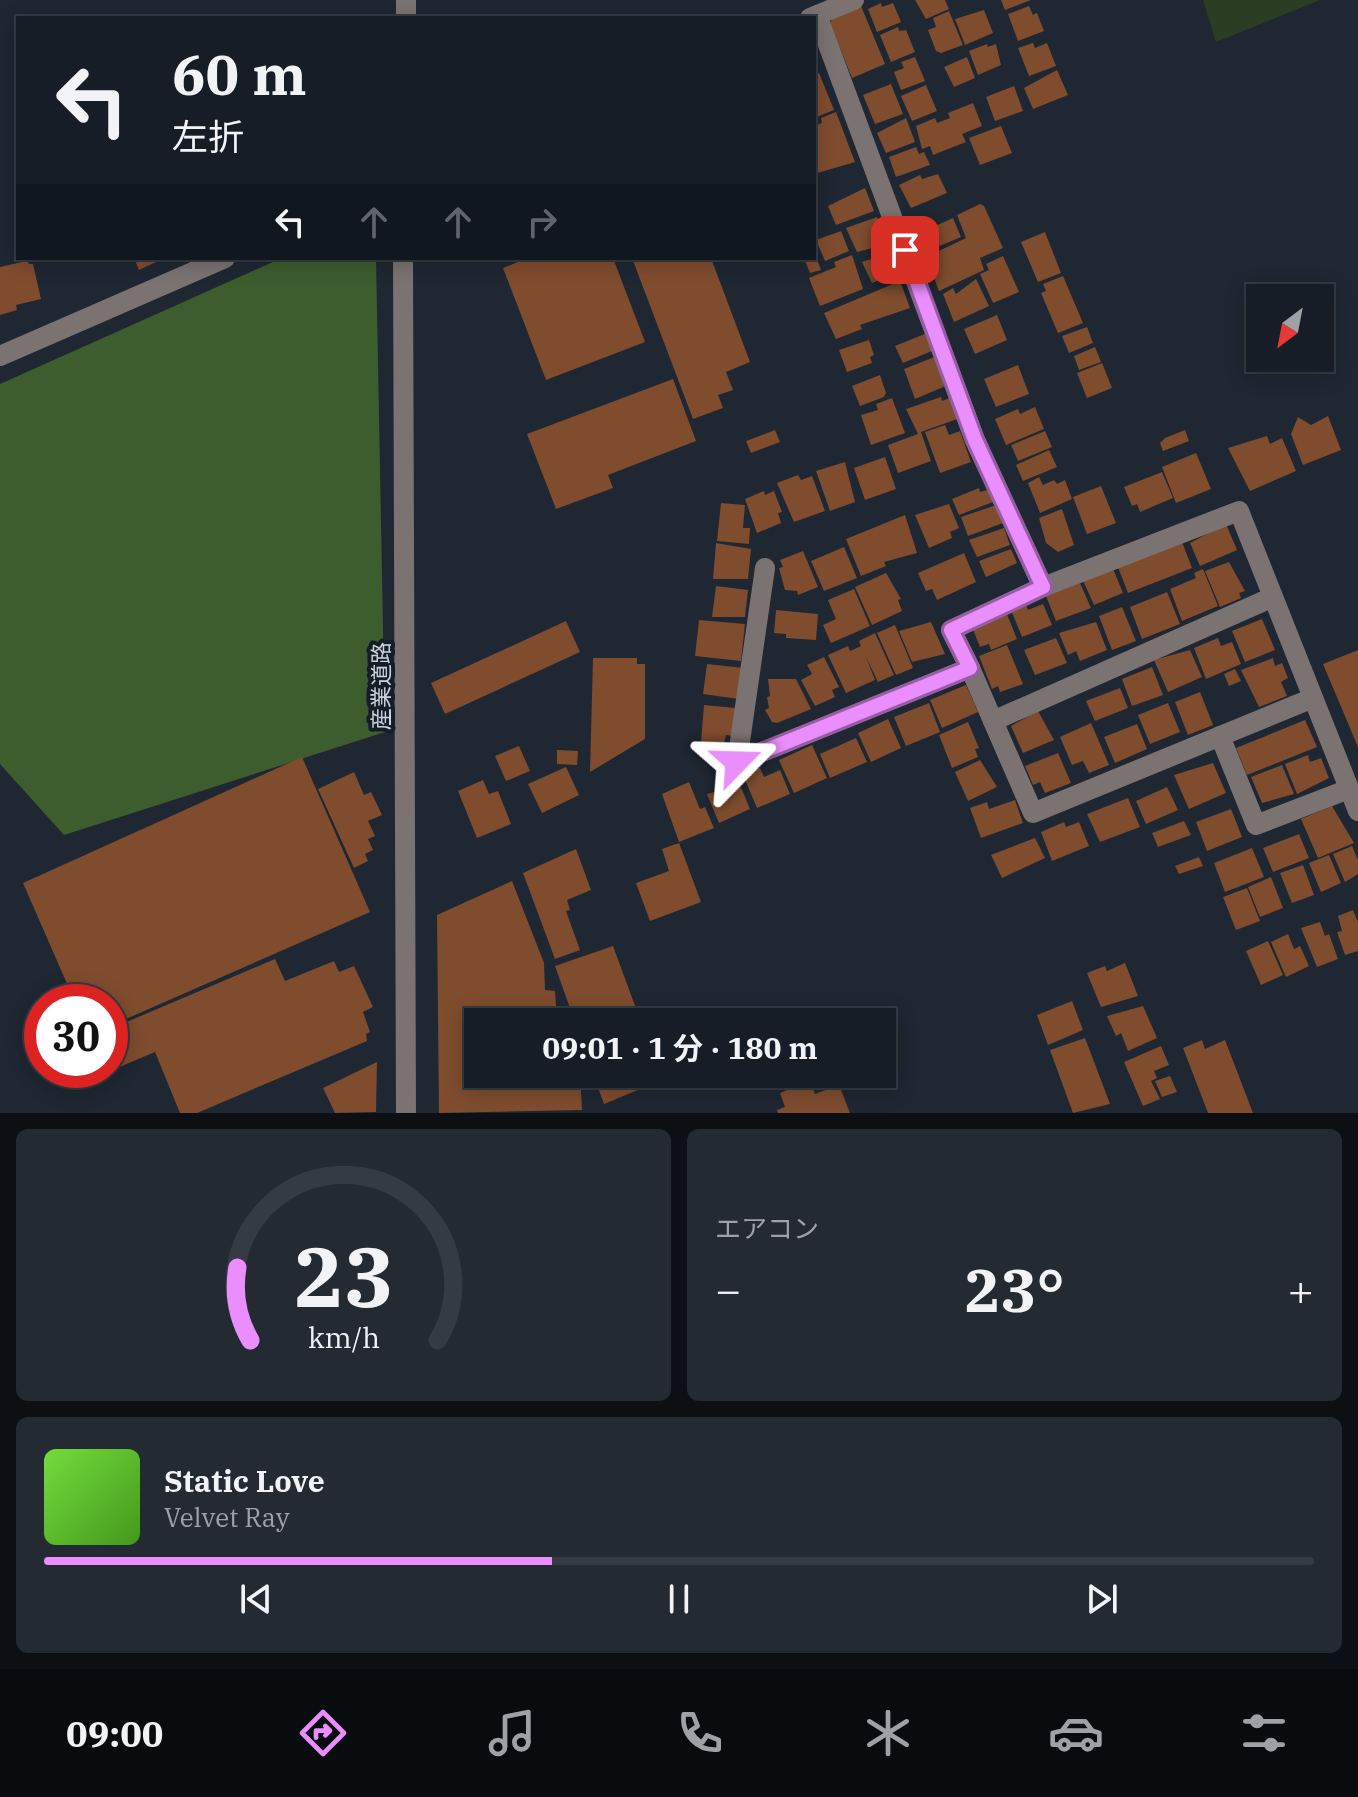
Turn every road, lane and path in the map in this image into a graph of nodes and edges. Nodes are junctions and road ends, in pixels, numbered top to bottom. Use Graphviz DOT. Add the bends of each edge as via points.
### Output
graph roads {
  1 [pos="854,0"];
  2 [pos="814,16"];
  3 [pos="816,21"];
  4 [pos="220,260"];
  5 [pos="403,260"];
  6 [pos="0,356"];
  7 [pos="765,568"];
  8 [pos="1043,587"];
  9 [pos="1273,597"];
  10 [pos="970,668"];
  11 [pos="1313,698"];
  12 [pos="993,721"];
  13 [pos="1220,736"];
  14 [pos="1349,789"];
  15 [pos="1358,811"];
  16 [pos="406,1113"];
  1 -- 2 [label="street"];
  3 -- 8 [label="street" via="975,440"];
  4 -- 6 [label="street"];
  5 -- 16 [label="street, 産業道路"];
  7 -- 10 [label="street" via="737,762"];
  8 -- 9 [label="street" via="1239,511"];
  8 -- 10 [label="street" via="951,630"];
  9 -- 11 [label="street"];
  9 -- 12 [label="street"];
  10 -- 12 [label="street"];
  11 -- 13 [label="street"];
  11 -- 14 [label="street"];
  12 -- 13 [label="street" via="1033,813"];
  13 -- 14 [label="street" via="1256,825"];
  14 -- 15 [label="street"];
}
